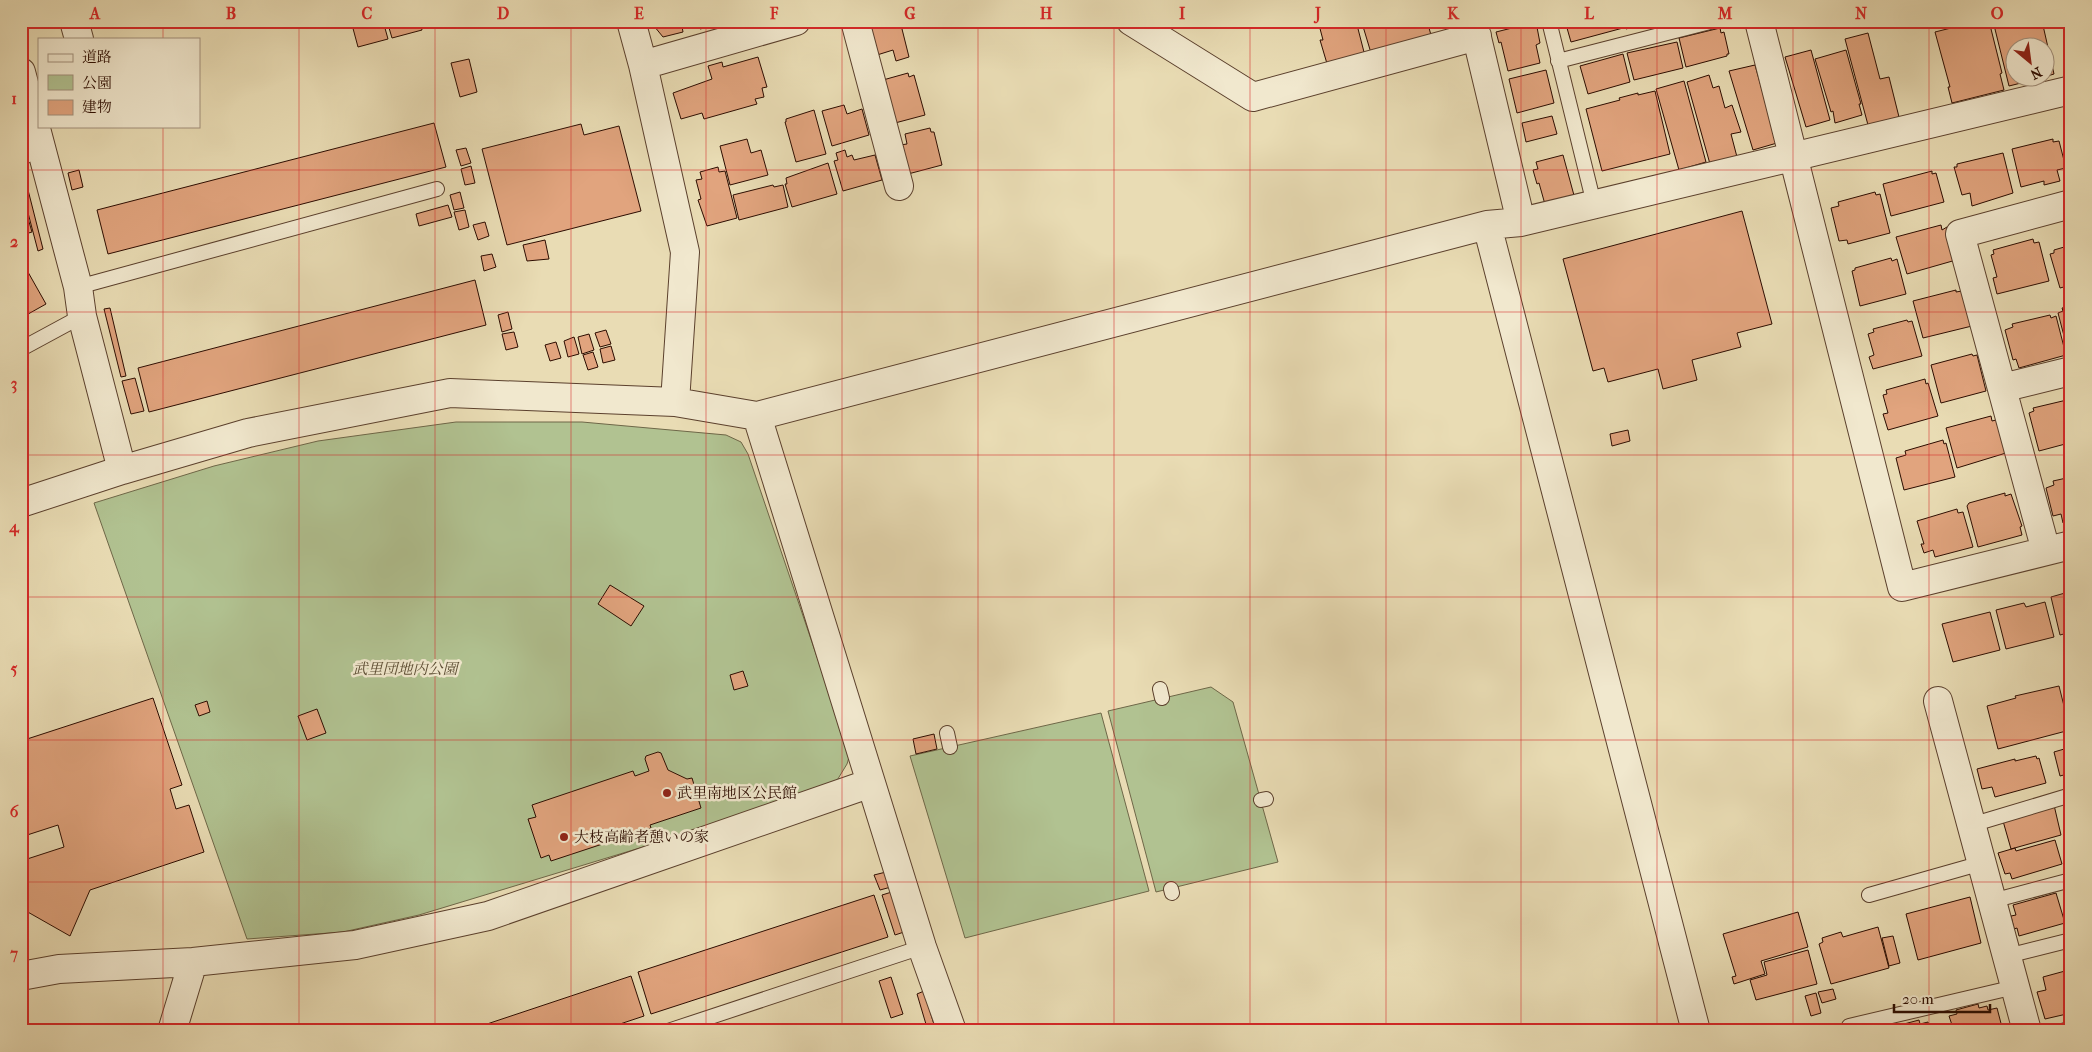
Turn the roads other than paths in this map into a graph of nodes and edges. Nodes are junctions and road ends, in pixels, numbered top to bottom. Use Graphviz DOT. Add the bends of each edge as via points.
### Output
graph roads {
  1 [pos="74,21"];
  2 [pos="631,21"];
  3 [pos="796,21"];
  4 [pos="855,21"];
  5 [pos="1131,21"];
  6 [pos="1549,21"];
  7 [pos="1714,21"];
  8 [pos="1760,21"];
  9 [pos="1475,29"];
  10 [pos="79,38"];
  11 [pos="1558,61"];
  12 [pos="643,65"];
  13 [pos="21,72"];
  14 [pos="2071,90"];
  15 [pos="31,153"];
  16 [pos="1794,156"];
  17 [pos="899,186"];
  18 [pos="437,189"];
  19 [pos="1594,204"];
  20 [pos="2071,204"];
  21 [pos="1521,222"];
  22 [pos="1487,225"];
  23 [pos="78,287"];
  24 [pos="82,316"];
  25 [pos="21,348"];
  26 [pos="2071,371"];
  27 [pos="2002,388"];
  28 [pos="675,402"];
  29 [pos="756,416"];
  30 [pos="122,470"];
  31 [pos="21,503"];
  32 [pos="2058,548"];
  33 [pos="1938,701"];
  34 [pos="871,783"];
  35 [pos="2071,795"];
  36 [pos="1971,825"];
  37 [pos="1982,863"];
  38 [pos="2071,880"];
  39 [pos="1869,895"];
  40 [pos="1992,902"];
  41 [pos="2071,940"];
  42 [pos="922,948"];
  43 [pos="2007,956"];
  44 [pos="193,962"];
  45 [pos="21,976"];
  46 [pos="2015,987"];
  47 [pos="1849,1026"];
  48 [pos="172,1031"];
  49 [pos="668,1031"];
  50 [pos="952,1031"];
  51 [pos="1696,1031"];
  52 [pos="2027,1031"];
  1 -- 10 [label="street"];
  2 -- 12 [label="street"];
  3 -- 12 [label="street"];
  4 -- 17 [label="street"];
  5 -- 9 [label="street" via="1253,97"];
  6 -- 11 [label="lane"];
  7 -- 11 [label="lane"];
  8 -- 16 [label="street"];
  9 -- 21 [label="street"];
  11 -- 19 [label="lane"];
  12 -- 28 [label="street" via="685,252"];
  13 -- 15 [label="street"];
  14 -- 16 [label="street"];
  15 -- 23 [label="street"];
  16 -- 19 [label="street"];
  16 -- 32 [label="street" via="1902,587"];
  18 -- 23 [label="lane"];
  19 -- 21 [label="street"];
  20 -- 27 [label="street" via="1960,234"];
  21 -- 22 [label="street"];
  22 -- 29 [label="street"];
  22 -- 51 [label="street"];
  23 -- 24 [label="street"];
  24 -- 25 [label="lane"];
  24 -- 30 [label="street"];
  26 -- 27 [label="street"];
  27 -- 32 [label="street"];
  28 -- 29 [label="street"];
  28 -- 30 [label="street" via="450,393 248,433"];
  29 -- 34 [label="street"];
  30 -- 31 [label="street"];
  33 -- 36 [label="street"];
  34 -- 42 [label="street"];
  34 -- 44 [label="street" via="488,916 355,945"];
  35 -- 36 [label="lane"];
  36 -- 37 [label="street"];
  37 -- 39 [label="lane"];
  37 -- 40 [label="street"];
  38 -- 40 [label="lane"];
  40 -- 43 [label="street"];
  41 -- 43 [label="lane"];
  42 -- 49 [label="lane"];
  42 -- 50 [label="street"];
  43 -- 46 [label="street"];
  44 -- 45 [label="street" via="59,968"];
  44 -- 48 [label="street"];
  46 -- 47 [label="lane"];
  46 -- 52 [label="street"];
}
